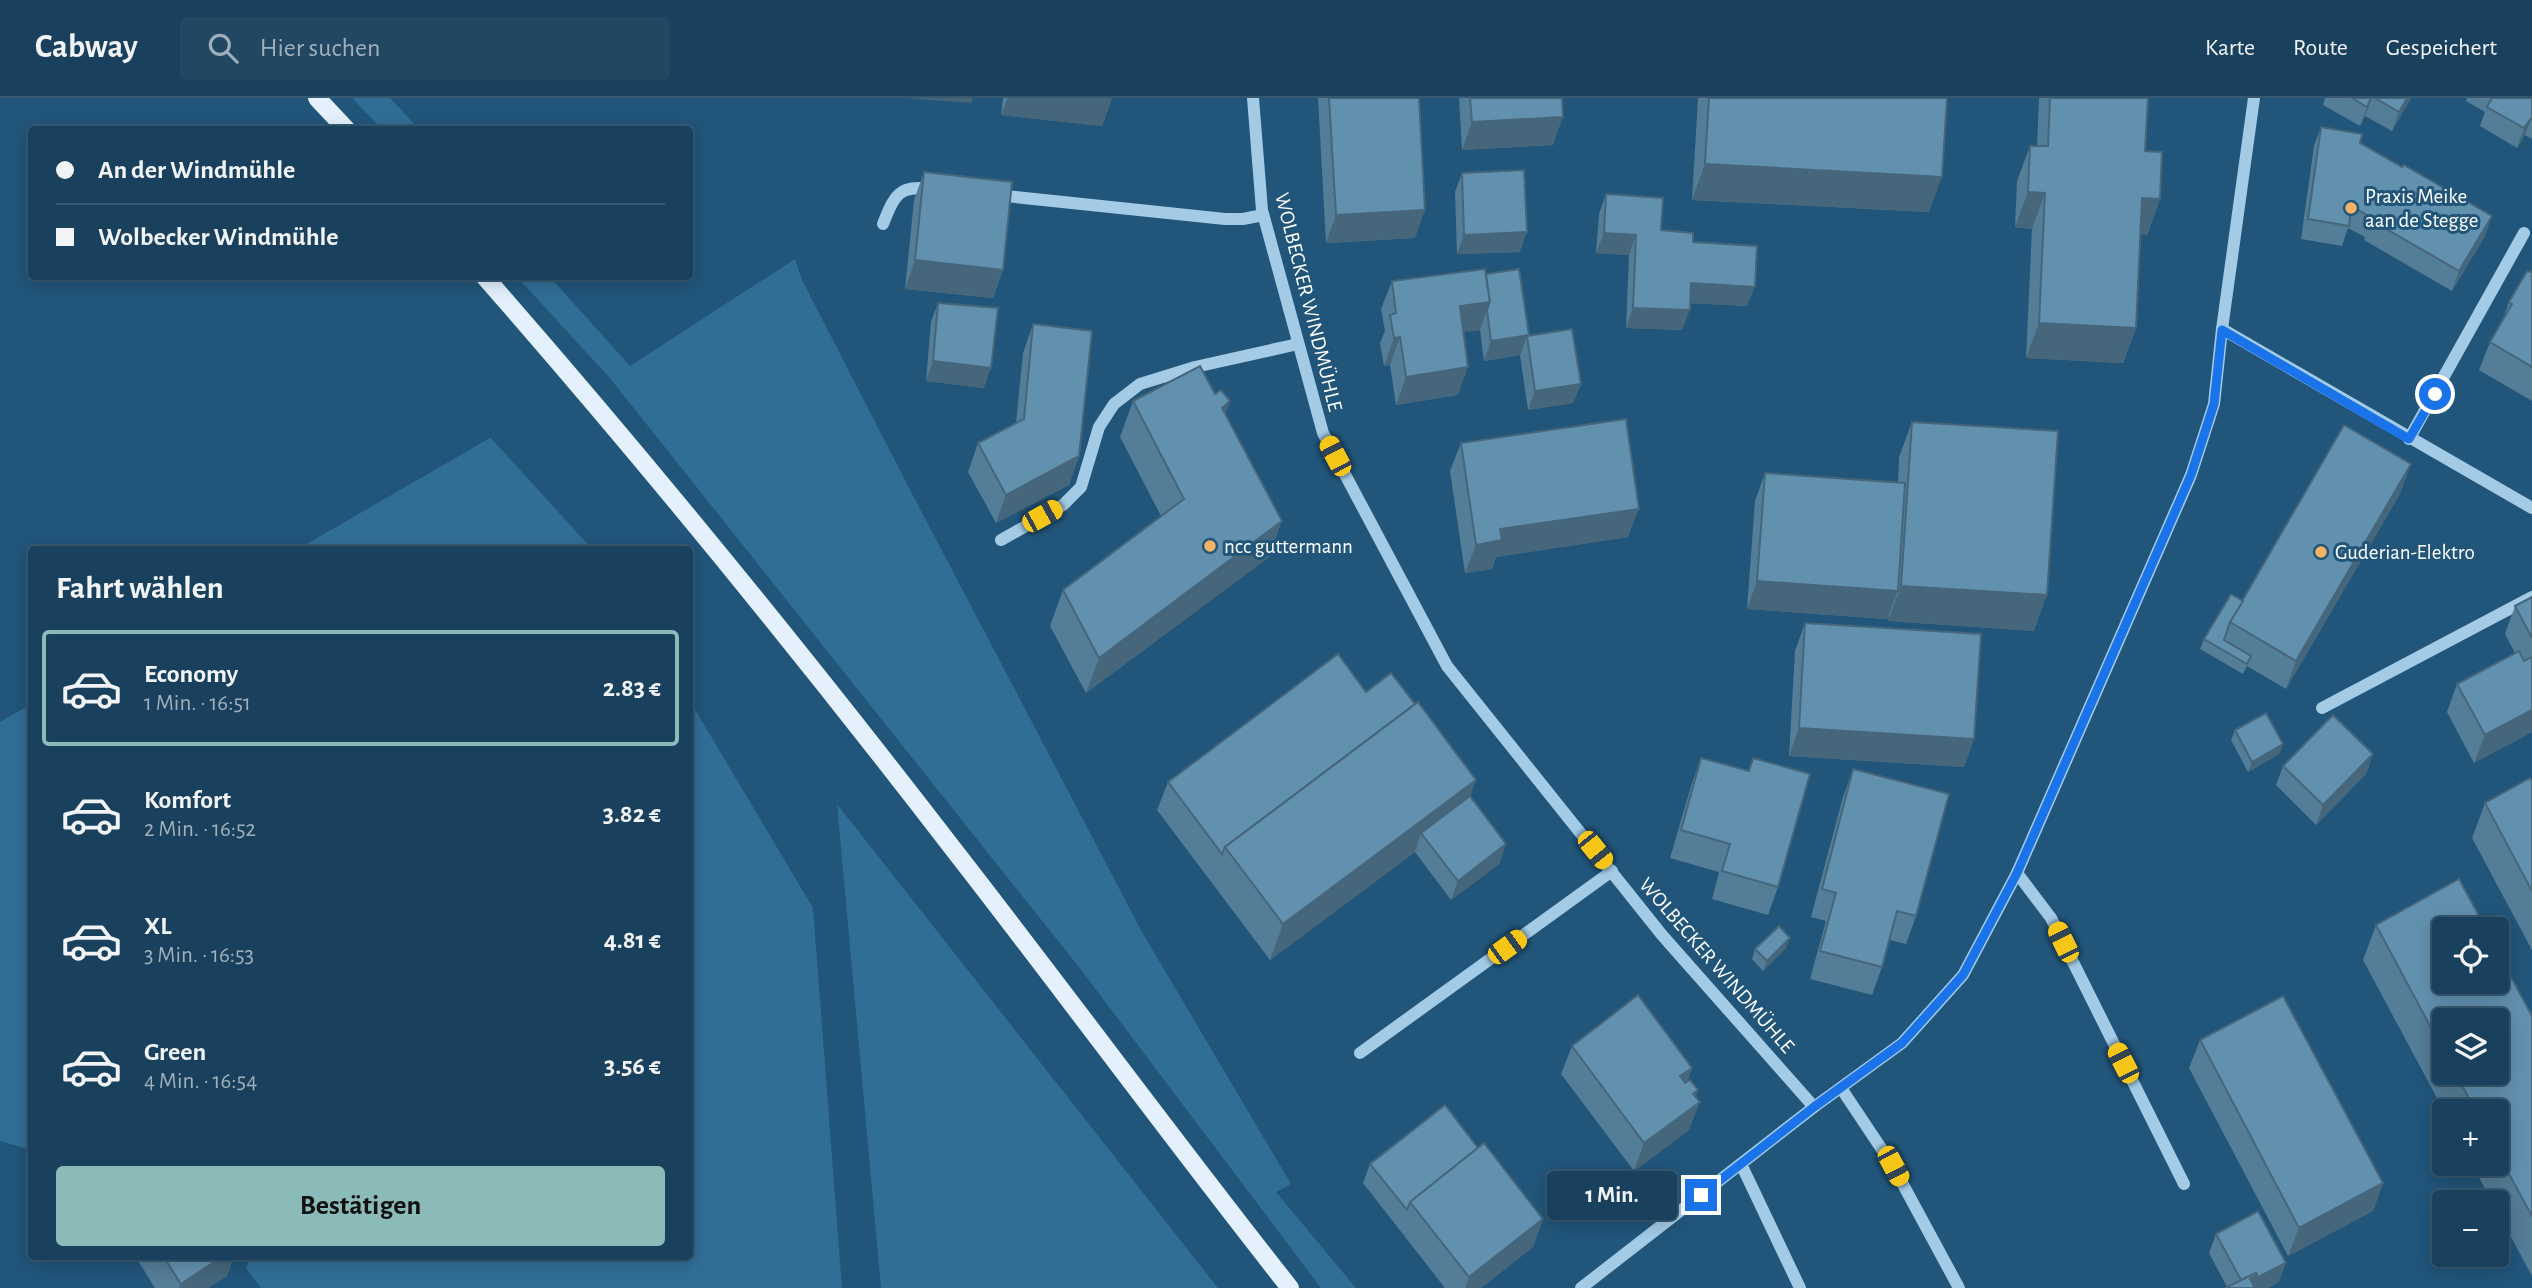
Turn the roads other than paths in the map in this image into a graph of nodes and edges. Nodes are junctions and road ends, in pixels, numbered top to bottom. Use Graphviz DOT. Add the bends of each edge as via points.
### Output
graph roads {
  1 [pos="317,98"];
  2 [pos="1253,98"];
  3 [pos="2253,98"];
  4 [pos="343,126"];
  5 [pos="941,190"];
  6 [pos="981,194"];
  7 [pos="1263,215"];
  8 [pos="883,224"];
  9 [pos="2524,233"];
  10 [pos="487,280"];
  11 [pos="2222,330"];
  12 [pos="1298,344"];
  13 [pos="2409,439"];
  14 [pos="2532,508"];
  15 [pos="1001,540"];
  16 [pos="2532,597"];
  17 [pos="2322,708"];
  18 [pos="1612,871"];
  19 [pos="2017,873"];
  20 [pos="1360,1053"];
  21 [pos="1841,1088"];
  22 [pos="1814,1107"];
  23 [pos="1741,1164"];
  24 [pos="2184,1184"];
  25 [pos="1290,1288"];
  26 [pos="1581,1288"];
  27 [pos="1800,1288"];
  28 [pos="1959,1288"];
  1 -- 4 [label="main road"];
  2 -- 7 [label="street, WOLBECKER WINDMÜHLE"];
  3 -- 11 [label="street"];
  5 -- 8 [label="street" via="914,187 901,191"];
  6 -- 7 [label="street" via="1225,219"];
  7 -- 12 [label="street, WOLBECKER WINDMÜHLE"];
  9 -- 13 [label="street"];
  10 -- 25 [label="main road" via="715,548"];
  11 -- 13 [label="street"];
  11 -- 19 [label="street" via="2214,404 2191,475"];
  12 -- 15 [label="street" via="1140,384 1114,404 1099,427 1081,486 1063,505"];
  12 -- 18 [label="street, WOLBECKER WINDMÜHLE" via="1323,433 1447,666"];
  13 -- 14 [label="street"];
  16 -- 17 [label="street"];
  18 -- 20 [label="street"];
  18 -- 22 [label="street, WOLBECKER WINDMÜHLE"];
  19 -- 21 [label="street" via="1963,975 1902,1043"];
  19 -- 24 [label="street" via="2051,918"];
  21 -- 22 [label="street"];
  21 -- 28 [label="street" via="1893,1166"];
  22 -- 23 [label="street"];
  23 -- 26 [label="street"];
  23 -- 27 [label="street"];
}
